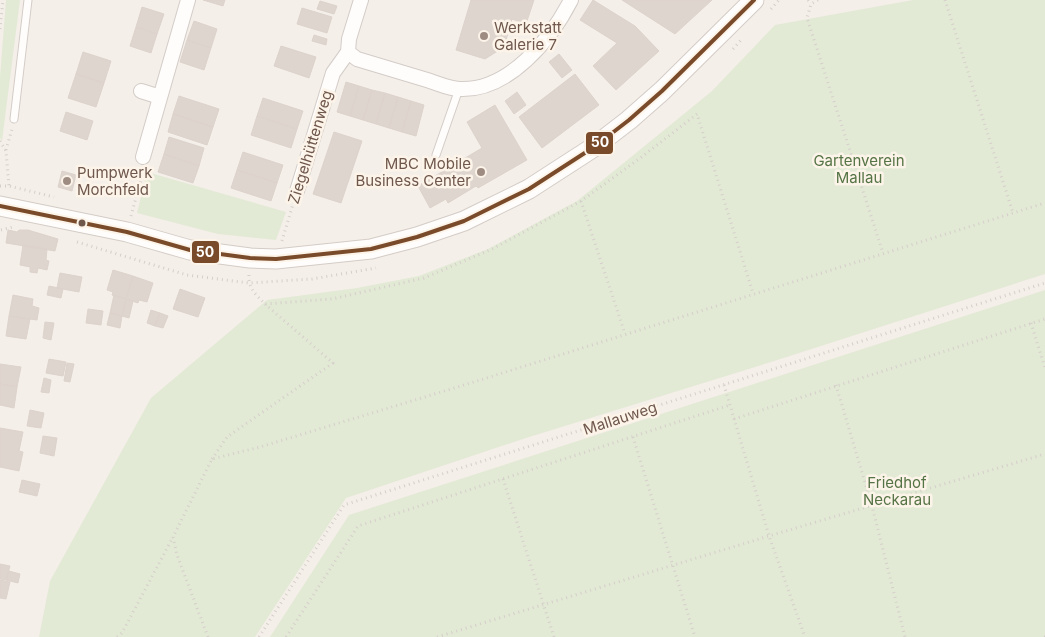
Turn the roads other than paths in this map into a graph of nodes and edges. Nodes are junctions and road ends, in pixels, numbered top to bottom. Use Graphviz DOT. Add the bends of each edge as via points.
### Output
graph roads {
  1 [pos="28,0"];
  2 [pos="188,0"];
  3 [pos="361,0"];
  4 [pos="572,0"];
  5 [pos="760,6"];
  6 [pos="348,52"];
  7 [pos="459,89"];
  8 [pos="141,91"];
  9 [pos="160,97"];
  10 [pos="14,119"];
  11 [pos="436,155"];
  12 [pos="143,157"];
  13 [pos="297,191"];
  14 [pos="0,206"];
  1 -- 10 [label="lane"];
  2 -- 9 [label="street"];
  3 -- 6 [label="street, Ziegelhüttenweg"];
  4 -- 7 [label="street" via="548,36 519,66 482,86"];
  5 -- 14 [label="main road" via="594,147 529,188 464,221 417,237 371,249 276,259 250,258 190,250 127,232"];
  6 -- 7 [label="street" via="357,59"];
  6 -- 13 [label="street, Ziegelhüttenweg" via="333,73"];
  7 -- 11 [label="lane"];
  8 -- 9 [label="street"];
  9 -- 12 [label="street"];
}
